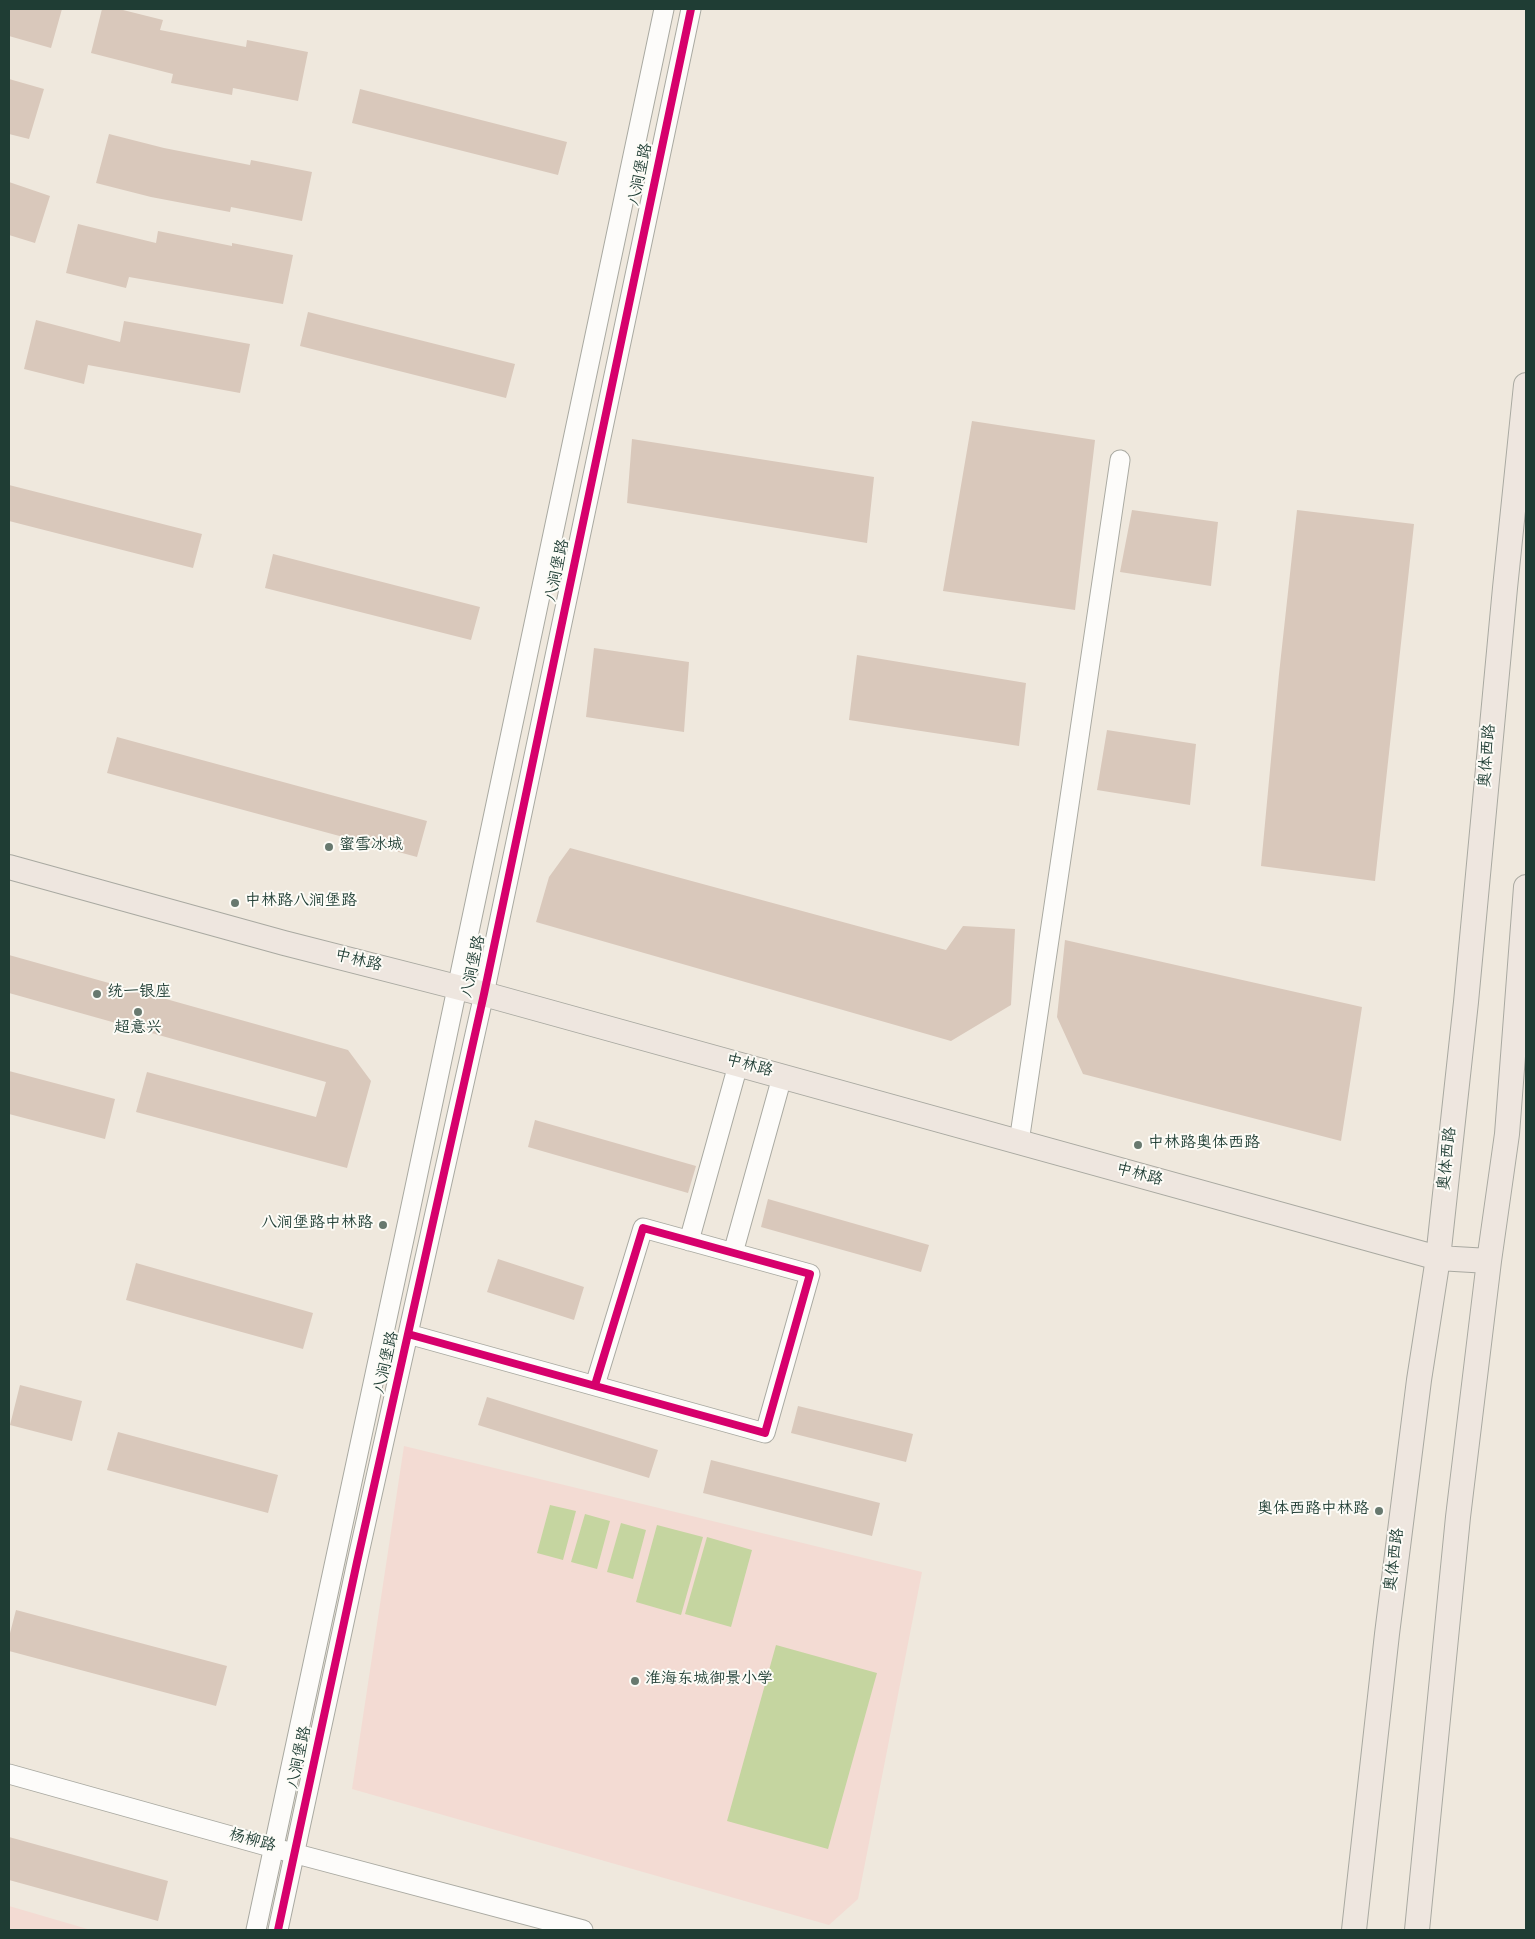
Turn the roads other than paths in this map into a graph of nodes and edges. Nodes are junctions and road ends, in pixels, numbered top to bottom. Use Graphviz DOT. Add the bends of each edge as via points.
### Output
graph roads {
  1 [pos="664,9"];
  2 [pos="691,9"];
  3 [pos="1526,385"];
  4 [pos="1120,460"];
  5 [pos="9,867"];
  6 [pos="1526,887"];
  7 [pos="457,988"];
  8 [pos="484,994"];
  9 [pos="738,1064"];
  10 [pos="782,1077"];
  11 [pos="1019,1142"];
  12 [pos="690,1241"];
  13 [pos="733,1253"];
  14 [pos="1438,1258"];
  15 [pos="1489,1261"];
  16 [pos="408,1334"];
  17 [pos="595,1385"];
  18 [pos="9,1774"];
  19 [pos="274,1848"];
  20 [pos="294,1853"];
  21 [pos="256,1930"];
  22 [pos="278,1930"];
  23 [pos="583,1930"];
  24 [pos="1354,1930"];
  25 [pos="1417,1930"];
  1 -- 7 [label="street, 八涧堡路"];
  2 -- 8 [label="street, 八涧堡路"];
  3 -- 14 [label="main road, 奥体西路"];
  4 -- 11 [label="street"];
  5 -- 7 [label="main road, 中林路"];
  6 -- 15 [label="main road" via="1508,1134"];
  7 -- 8 [label="main road, 中林路"];
  7 -- 19 [label="street, 八涧堡路"];
  8 -- 9 [label="main road, 中林路"];
  8 -- 16 [label="street, 八涧堡路"];
  9 -- 10 [label="main road, 中林路"];
  9 -- 12 [label="street"];
  10 -- 11 [label="main road, 中林路"];
  10 -- 13 [label="street"];
  11 -- 14 [label="main road, 中林路"];
  12 -- 13 [label="street"];
  12 -- 17 [label="street" via="642,1228"];
  13 -- 17 [label="street" via="810,1274 765,1433"];
  14 -- 15 [label="main road, 中林路"];
  14 -- 24 [label="main road, 奥体西路" via="1387,1634"];
  15 -- 25 [label="main road" via="1448,1600"];
  16 -- 17 [label="street"];
  16 -- 20 [label="street, 八涧堡路"];
  18 -- 19 [label="street, 杨柳路"];
  19 -- 20 [label="street, 杨柳路"];
  19 -- 21 [label="street, 八涧堡路"];
  20 -- 22 [label="street, 八涧堡路"];
  20 -- 23 [label="street, 杨柳路"];
}
